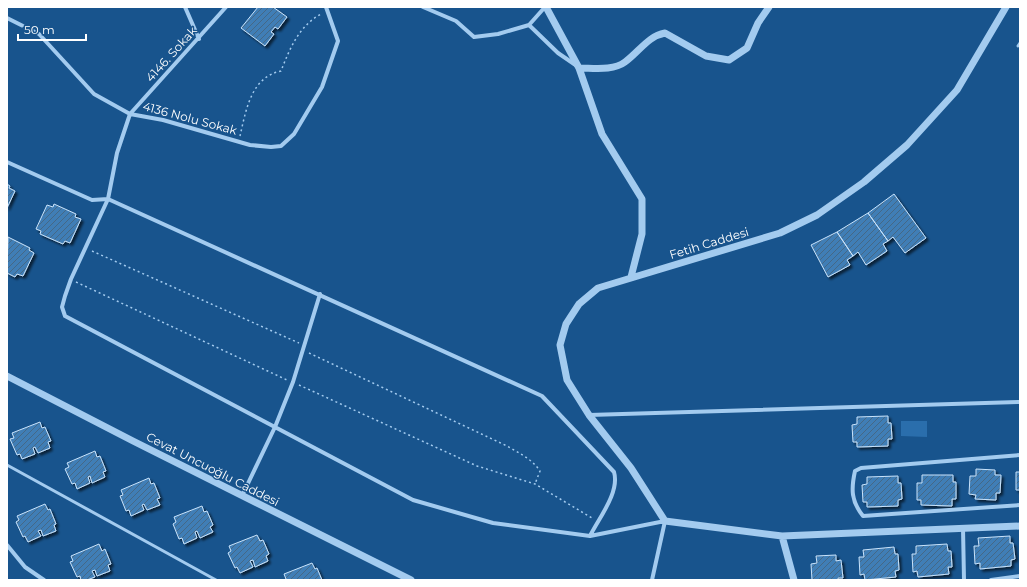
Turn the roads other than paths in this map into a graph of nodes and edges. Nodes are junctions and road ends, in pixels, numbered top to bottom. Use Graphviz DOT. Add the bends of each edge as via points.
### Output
graph roads {
  1 [pos="185,7"];
  2 [pos="226,7"];
  3 [pos="423,7"];
  4 [pos="546,7"];
  5 [pos="769,7"];
  6 [pos="1006,7"];
  7 [pos="327,9"];
  8 [pos="433,9"];
  9 [pos="7,18"];
  10 [pos="529,25"];
  11 [pos="198,39"];
  12 [pos="579,68"];
  13 [pos="130,114"];
  14 [pos="7,162"];
  15 [pos="108,199"];
  16 [pos="631,277"];
  17 [pos="320,294"];
  18 [pos="7,376"];
  19 [pos="1020,402"];
  20 [pos="589,414"];
  21 [pos="275,427"];
  22 [pos="1020,455"];
  23 [pos="7,465"];
  24 [pos="242,496"];
  25 [pos="1020,505"];
  26 [pos="665,521"];
  27 [pos="1020,526"];
  28 [pos="963,528"];
  29 [pos="590,536"];
  30 [pos="782,536"];
  31 [pos="7,545"];
  32 [pos="1020,576"];
  33 [pos="44,580"];
  34 [pos="216,580"];
  35 [pos="411,580"];
  36 [pos="652,580"];
  37 [pos="794,580"];
  38 [pos="964,580"];
  39 [pos="991,580"];
  1 -- 11 [label="street"];
  2 -- 11 [label="street, 4146. Sokak"];
  3 -- 8 [label="street"];
  4 -- 10 [label="street"];
  4 -- 12 [label="street"];
  5 -- 12 [label="street" via="758,23 747,48 729,60 706,56 665,33 659,34 645,44 624,63 607,68"];
  6 -- 16 [label="street, Fetih Caddesi" via="957,90 907,145 864,182 817,216 780,233"];
  7 -- 13 [label="street, 4136 Nolu Sokak" via="338,41 322,87 287,142 281,146 271,147 238,141 163,120"];
  8 -- 10 [label="street" via="456,21 474,37 498,34"];
  9 -- 13 [label="street, 4136 Nolu Sokak" via="39,34 94,94"];
  10 -- 12 [label="street" via="558,53"];
  11 -- 13 [label="street, 4146. Sokak"];
  12 -- 16 [label="street" via="602,134 642,199 642,234"];
  13 -- 15 [label="street" via="117,153"];
  14 -- 15 [label="street" via="92,200"];
  15 -- 17 [label="street"];
  15 -- 21 [label="street" via="71,279 62,306 65,316"];
  16 -- 20 [label="street, Fetih Caddesi" via="598,288 579,304 566,324 560,345 567,380"];
  17 -- 21 [label="street" via="293,382"];
  17 -- 29 [label="street" via="542,396 614,472 616,480 611,497"];
  18 -- 24 [label="street, Cevat Uncuoğlu Caddesi"];
  19 -- 20 [label="street"];
  20 -- 26 [label="street, Fetih Caddesi" via="631,468"];
  21 -- 24 [label="street"];
  21 -- 29 [label="street" via="413,500 493,523"];
  22 -- 25 [label="street" via="861,468 855,471 852,484 854,505 863,516"];
  23 -- 34 [label="lane"];
  24 -- 35 [label="street, Cevat Uncuoğlu Caddesi"];
  26 -- 29 [label="street"];
  26 -- 30 [label="street"];
  26 -- 36 [label="street"];
  27 -- 28 [label="street"];
  28 -- 30 [label="street"];
  28 -- 38 [label="street"];
  30 -- 37 [label="street"];
  31 -- 33 [label="street" via="25,567"];
  32 -- 39 [label="street"];
}
